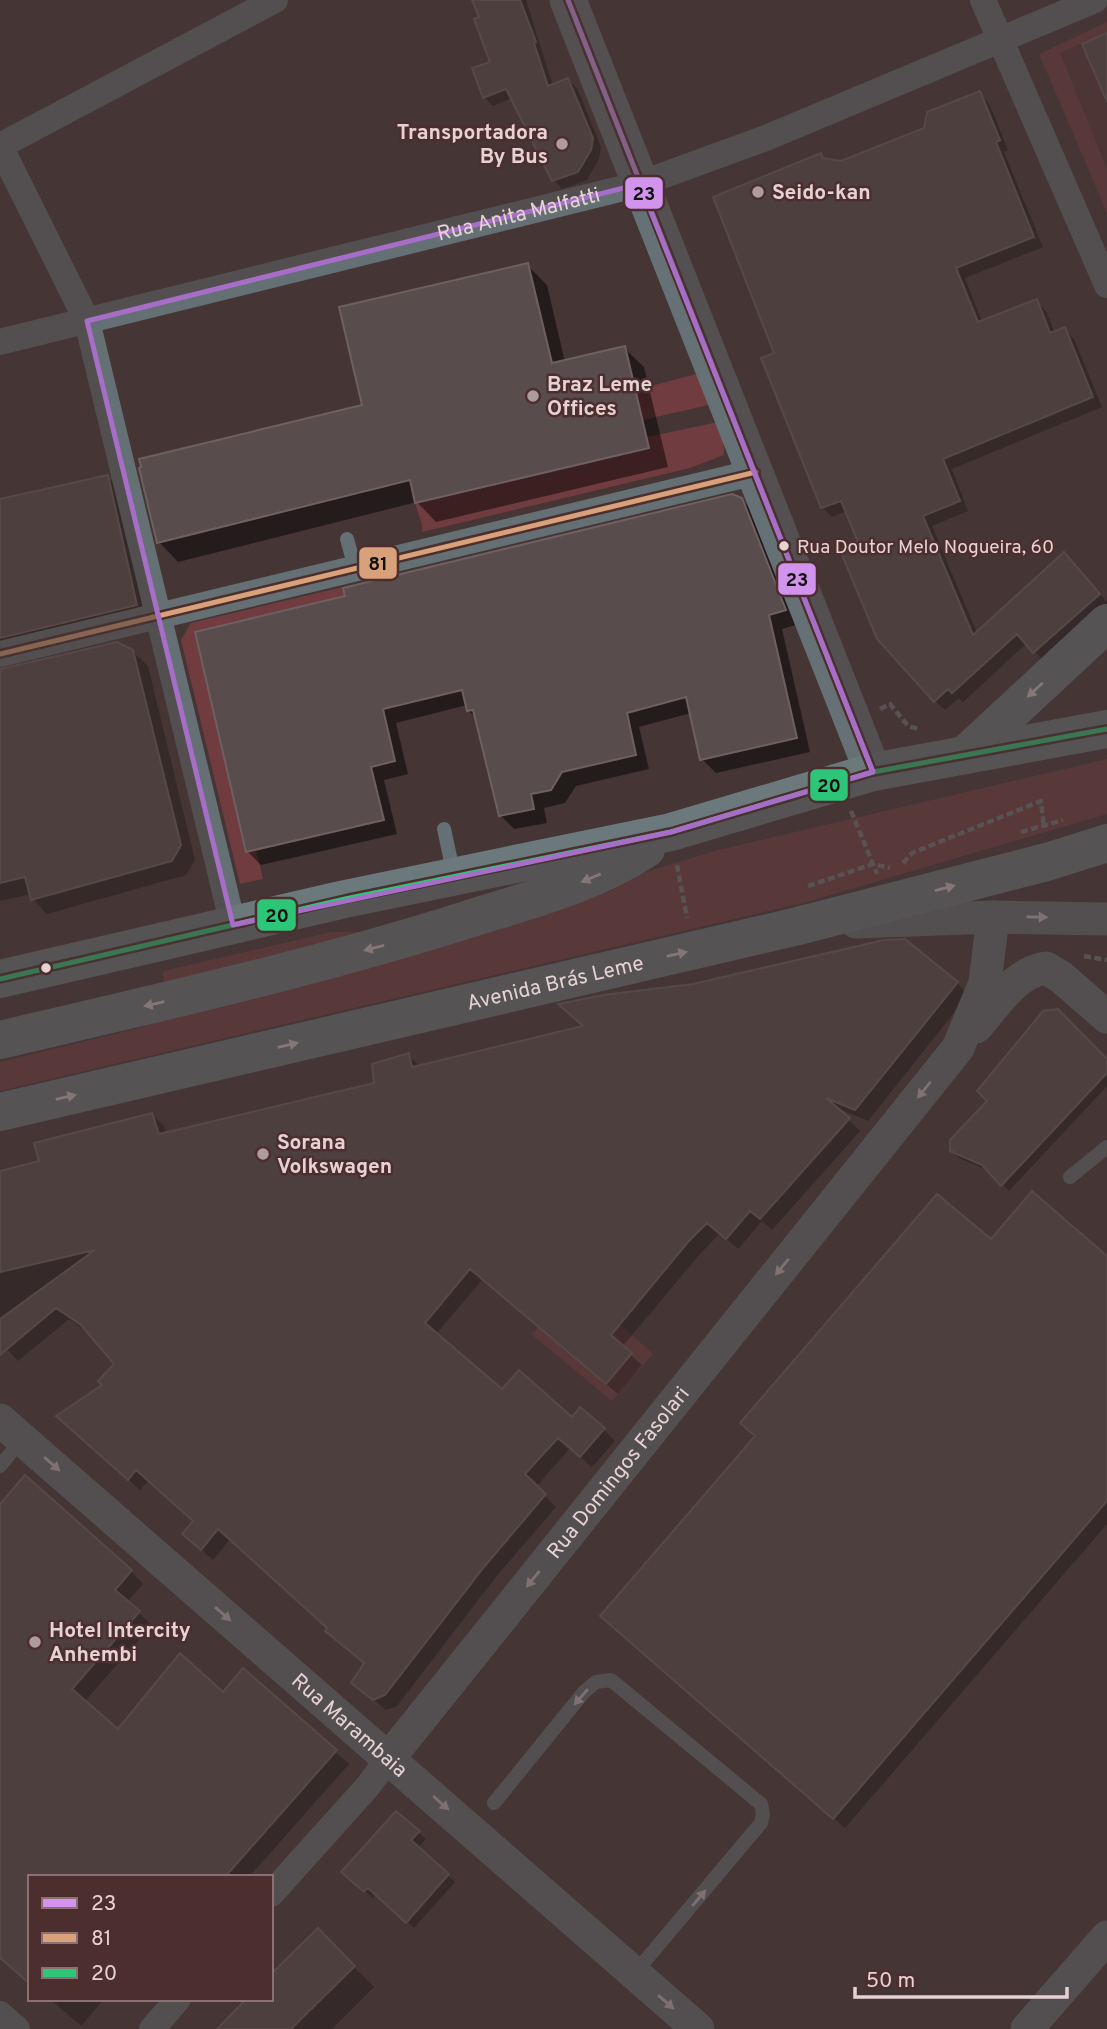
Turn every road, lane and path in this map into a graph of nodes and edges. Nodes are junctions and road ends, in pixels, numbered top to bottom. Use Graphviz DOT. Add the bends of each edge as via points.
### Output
graph roads {
  1 [pos="275,0"];
  2 [pos="568,0"];
  3 [pos="984,0"];
  4 [pos="1095,0"];
  5 [pos="1000,41"];
  6 [pos="0,146"];
  7 [pos="640,184"];
  8 [pos="1107,285"];
  9 [pos="87,321"];
  10 [pos="0,342"];
  11 [pos="756,472"];
  12 [pos="347,539"];
  13 [pos="355,568"];
  14 [pos="158,615"];
  15 [pos="1107,623"];
  16 [pos="0,654"];
  17 [pos="1107,729"];
  18 [pos="965,755"];
  19 [pos="856,776"];
  20 [pos="444,829"];
  21 [pos="671,832"];
  22 [pos="1107,843"];
  23 [pos="454,877"];
  24 [pos="881,885"];
  25 [pos="993,917"];
  26 [pos="1107,919"];
  27 [pos="233,925"];
  28 [pos="689,926"];
  29 [pos="798,926"];
  30 [pos="0,979"];
  31 [pos="1107,1017"];
  32 [pos="0,1040"];
  33 [pos="958,1048"];
  34 [pos="0,1112"];
  35 [pos="1107,1147"];
  36 [pos="1070,1177"];
  37 [pos="11,1429"];
  38 [pos="0,1466"];
  39 [pos="389,1758"];
  40 [pos="494,1803"];
  41 [pos="273,1892"];
  42 [pos="1107,1937"];
  43 [pos="645,1963"];
  44 [pos="176,2001"];
  45 [pos="0,2014"];
  46 [pos="17,2029"];
  47 [pos="152,2029"];
  48 [pos="698,2029"];
  49 [pos="1027,2029"];
  1 -- 6 [label="street"];
  2 -- 7 [label="main road"];
  3 -- 5 [label="street"];
  4 -- 5 [label="street, Rua Anita Malfatti"];
  5 -- 7 [label="street, Rua Anita Malfatti" via="766,138"];
  5 -- 8 [label="street"];
  6 -- 9 [label="street"];
  7 -- 9 [label="street, Rua Anita Malfatti"];
  7 -- 11 [label="main road" via="689,320"];
  9 -- 10 [label="street, Rua Anita Malfatti"];
  9 -- 14 [label="street"];
  11 -- 13 [label="street"];
  11 -- 19 [label="main road"];
  12 -- 13 [label="lane"];
  13 -- 14 [label="street"];
  14 -- 16 [label="street"];
  14 -- 27 [label="street"];
  15 -- 18 [label="main road, one-way"];
  17 -- 18 [label="main road"];
  18 -- 19 [label="main road"];
  19 -- 21 [label="main road"];
  19 -- 24 [label="path"];
  20 -- 23 [label="lane"];
  21 -- 23 [label="main road"];
  21 -- 28 [label="path"];
  21 -- 32 [label="main road, one-way" via="596,876 392,944"];
  29 -- 22 [label="main road, Avenida Brás Leme, one-way"];
  23 -- 27 [label="main road"];
  25 -- 26 [label="street, one-way"];
  25 -- 29 [label="street"];
  25 -- 33 [label="street, Rua Domingos Fasolari" via="985,983"];
  27 -- 30 [label="main road"];
  34 -- 29 [label="main road, Avenida Brás Leme, one-way"];
  31 -- 33 [label="street, Rua Domingos Fasolari" via="1046,968 1015,984"];
  33 -- 39 [label="street, Rua Domingos Fasolari, one-way"];
  35 -- 36 [label="lane"];
  37 -- 38 [label="lane"];
  37 -- 39 [label="street, Rua Marambaia, one-way"];
  39 -- 41 [label="street, Rua Domingos Fasolari"];
  39 -- 43 [label="street, Rua Marambaia, one-way"];
  43 -- 40 [label="lane, one-way" via="761,1824 761,1804 611,1680 596,1682 584,1692"];
  42 -- 49 [label="street"];
  43 -- 48 [label="street, Rua Marambaia, one-way"];
  44 -- 47 [label="street"];
  45 -- 46 [label="street"];
}
